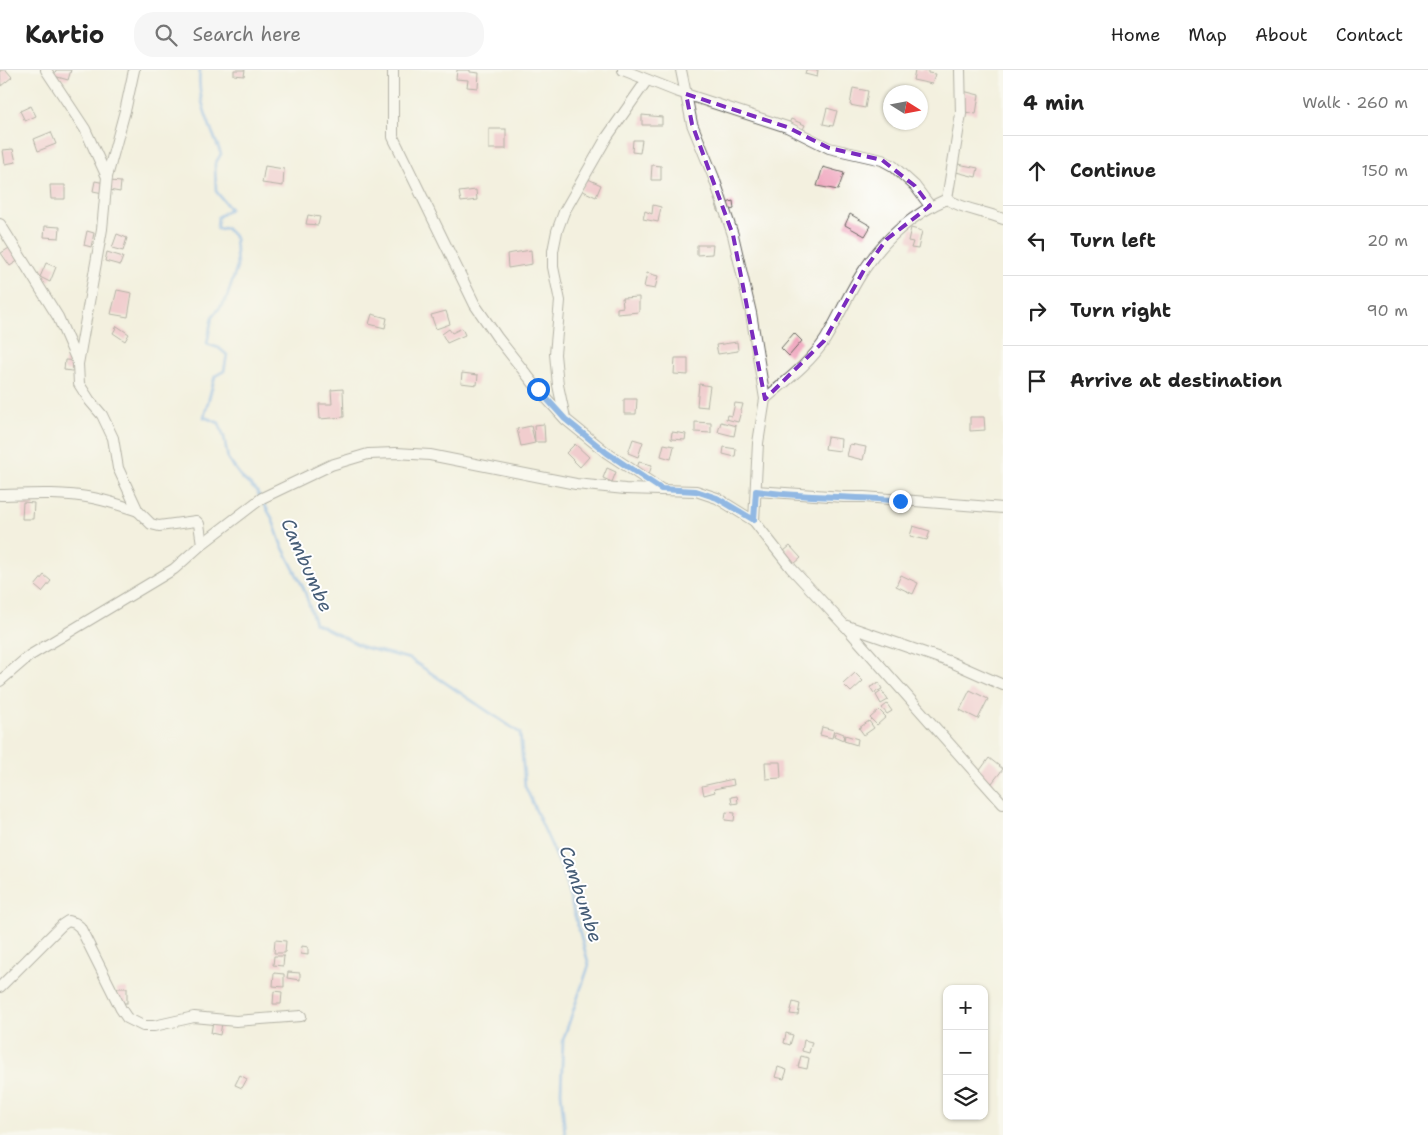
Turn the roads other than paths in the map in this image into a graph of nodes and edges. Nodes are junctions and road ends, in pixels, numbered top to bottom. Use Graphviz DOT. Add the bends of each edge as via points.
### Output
graph roads {
  1 [pos="46,70"];
  2 [pos="134,70"];
  3 [pos="393,70"];
  4 [pos="623,70"];
  5 [pos="681,70"];
  6 [pos="960,70"];
  7 [pos="647,80"];
  8 [pos="686,94"];
  9 [pos="107,177"];
  10 [pos="947,199"];
  11 [pos="930,206"];
  12 [pos="1003,219"];
  13 [pos="0,224"];
  14 [pos="78,364"];
  15 [pos="766,399"];
  16 [pos="565,419"];
  17 [pos="661,489"];
  18 [pos="756,491"];
  19 [pos="0,496"];
  20 [pos="1003,508"];
  21 [pos="138,511"];
  22 [pos="754,520"];
  23 [pos="202,544"];
  24 [pos="844,625"];
  25 [pos="0,681"];
  26 [pos="1003,685"];
  27 [pos="1003,804"];
  28 [pos="0,986"];
  29 [pos="301,1016"];
  1 -- 9 [label="street" via="85,129"];
  2 -- 9 [label="street"];
  3 -- 16 [label="street" via="393,137 475,305 538,389"];
  4 -- 7 [label="street"];
  5 -- 8 [label="street"];
  6 -- 10 [label="street" via="960,114"];
  7 -- 8 [label="street"];
  7 -- 16 [label="street" via="607,137 564,212 557,231 553,267 560,301 555,354"];
  8 -- 11 [label="street" via="787,126 829,148 882,160 915,186"];
  8 -- 15 [label="street" via="692,124 733,235"];
  9 -- 14 [label="street" via="102,229"];
  10 -- 11 [label="street"];
  10 -- 12 [label="street" via="958,206"];
  11 -- 15 [label="street" via="887,239 864,270 824,341 809,360"];
  13 -- 14 [label="street" via="58,317"];
  14 -- 21 [label="street" via="79,384 102,415 113,438 118,468"];
  15 -- 18 [label="street" via="758,443"];
  16 -- 17 [label="street" via="607,453"];
  17 -- 22 [label="street" via="696,491 717,498"];
  17 -- 23 [label="street" via="576,484 430,455 368,454 331,466 262,498"];
  18 -- 20 [label="street"];
  18 -- 22 [label="street"];
  19 -- 21 [label="street" via="71,495"];
  21 -- 23 [label="street" via="151,524 159,526 196,521"];
  22 -- 24 [label="street" via="791,568"];
  23 -- 25 [label="street" via="174,570 29,656"];
  24 -- 26 [label="street" via="951,662"];
  24 -- 27 [label="street"];
  28 -- 29 [label="street" via="68,921 80,927 121,1010 127,1018 143,1026 194,1017 236,1021"];
}
